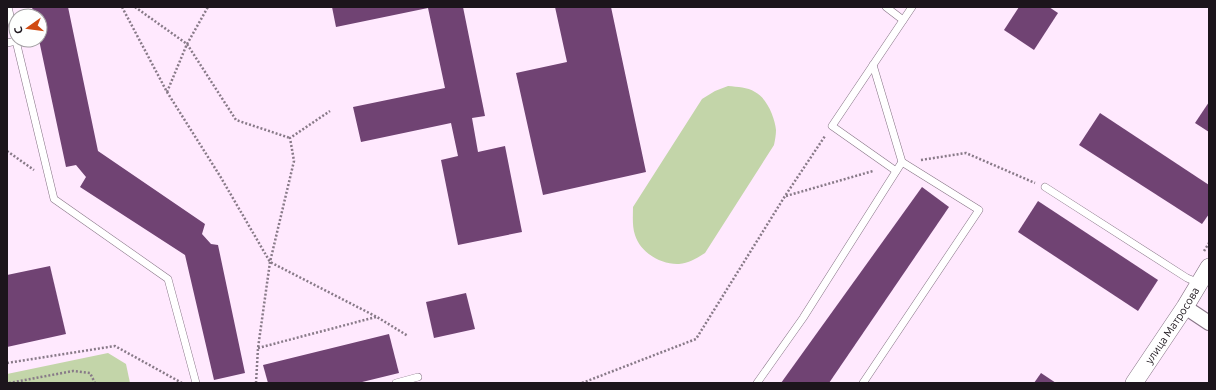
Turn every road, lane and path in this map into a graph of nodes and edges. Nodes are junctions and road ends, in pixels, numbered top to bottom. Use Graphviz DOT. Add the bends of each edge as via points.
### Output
graph roads {
  1 [pos="122,7"];
  2 [pos="135,7"];
  3 [pos="208,7"];
  4 [pos="886,7"];
  5 [pos="912,7"];
  6 [pos="903,20"];
  7 [pos="187,44"];
  8 [pos="18,48"];
  9 [pos="873,65"];
  10 [pos="167,92"];
  11 [pos="330,112"];
  12 [pos="832,126"];
  13 [pos="290,138"];
  14 [pos="7,151"];
  15 [pos="902,162"];
  16 [pos="896,171"];
  17 [pos="49,181"];
  18 [pos="1045,187"];
  19 [pos="270,262"];
  20 [pos="1209,267"];
  21 [pos="1199,283"];
  22 [pos="1185,307"];
  23 [pos="377,317"];
  24 [pos="1209,323"];
  25 [pos="408,336"];
  26 [pos="258,348"];
  27 [pos="7,363"];
  28 [pos="418,377"];
  29 [pos="9,383"];
  30 [pos="95,383"];
  31 [pos="182,383"];
  32 [pos="196,383"];
  33 [pos="256,383"];
  34 [pos="396,383"];
  35 [pos="582,383"];
  36 [pos="757,383"];
  37 [pos="863,383"];
  38 [pos="1134,383"];
  1 -- 10 [label="path"];
  2 -- 7 [label="path"];
  3 -- 7 [label="path"];
  4 -- 6 [label="lane"];
  5 -- 6 [label="lane"];
  6 -- 9 [label="lane"];
  7 -- 10 [label="path"];
  7 -- 13 [label="path" via="236,120"];
  8 -- 17 [label="lane"];
  9 -- 12 [label="lane"];
  9 -- 15 [label="lane"];
  10 -- 19 [label="path"];
  11 -- 13 [label="path"];
  12 -- 16 [label="lane"];
  12 -- 35 [label="path" via="696,339"];
  13 -- 19 [label="path" via="294,161"];
  14 -- 17 [label="path"];
  15 -- 16 [label="lane"];
  15 -- 37 [label="lane" via="980,210"];
  16 -- 36 [label="lane" via="803,318"];
  17 -- 32 [label="lane" via="54,199 168,279"];
  18 -- 21 [label="lane" via="1187,278"];
  19 -- 23 [label="path"];
  19 -- 26 [label="path"];
  20 -- 21 [label="street, улица Матросова"];
  21 -- 22 [label="street, улица Матросова"];
  22 -- 24 [label="street"];
  22 -- 38 [label="street, улица Матросова"];
  23 -- 25 [label="path"];
  23 -- 26 [label="path"];
  26 -- 33 [label="path"];
  27 -- 31 [label="path" via="115,346"];
  28 -- 34 [label="lane"];
  29 -- 30 [label="path" via="73,371 90,373"];
}
